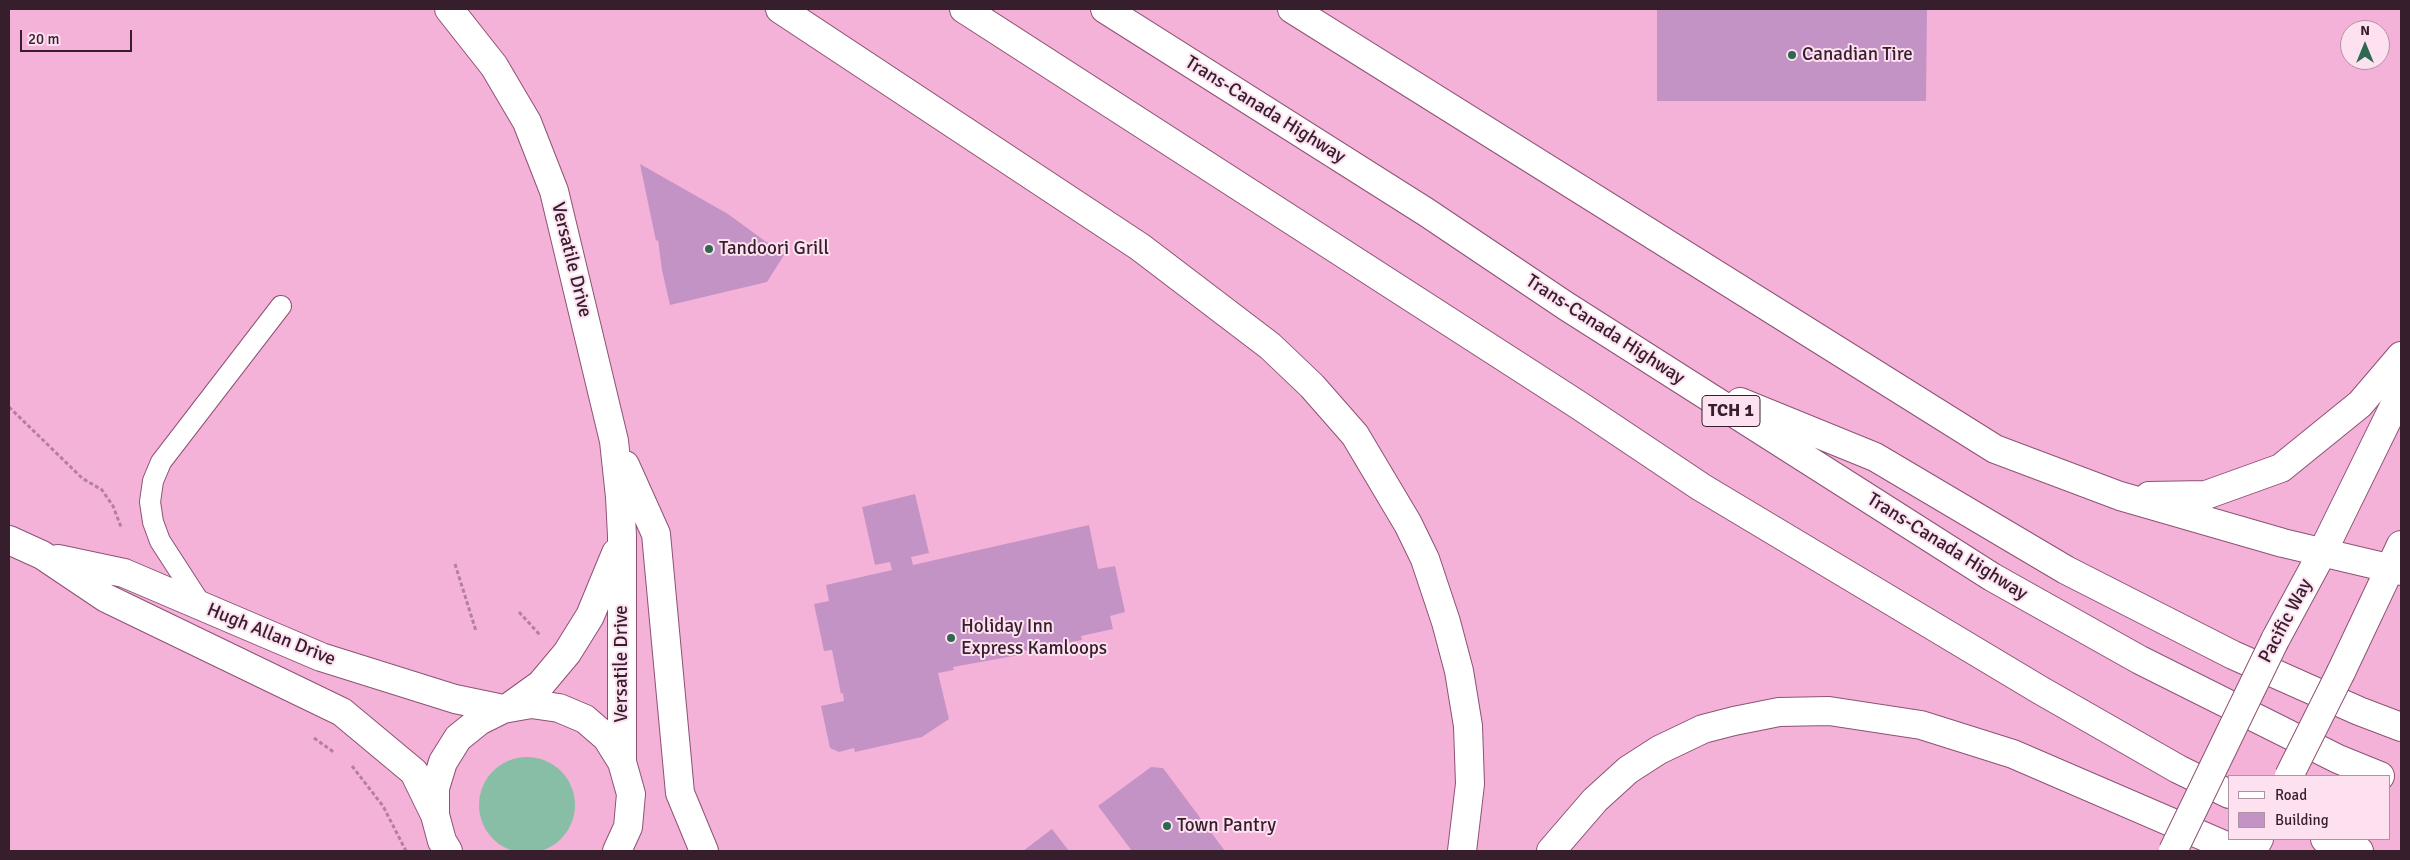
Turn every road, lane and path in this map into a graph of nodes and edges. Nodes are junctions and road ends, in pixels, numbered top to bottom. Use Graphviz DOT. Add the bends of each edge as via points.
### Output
graph roads {
  1 [pos="450,9"];
  2 [pos="780,9"];
  3 [pos="964,9"];
  4 [pos="1105,9"];
  5 [pos="1292,9"];
  6 [pos="281,306"];
  7 [pos="2401,356"];
  8 [pos="1674,375"];
  9 [pos="2401,392"];
  10 [pos="9,407"];
  11 [pos="614,441"];
  12 [pos="2120,496"];
  13 [pos="122,529"];
  14 [pos="622,536"];
  15 [pos="9,540"];
  16 [pos="2322,553"];
  17 [pos="42,555"];
  18 [pos="2397,561"];
  19 [pos="454,564"];
  20 [pos="204,609"];
  21 [pos="519,612"];
  22 [pos="476,631"];
  23 [pos="535,633"];
  24 [pos="506,708"];
  25 [pos="2401,727"];
  26 [pos="622,762"];
  27 [pos="2290,775"];
  28 [pos="2378,775"];
  29 [pos="2228,794"];
  30 [pos="435,815"];
  31 [pos="632,839"];
  32 [pos="2258,840"];
  33 [pos="2328,840"];
  34 [pos="448,851"];
  35 [pos="617,851"];
  36 [pos="704,851"];
  37 [pos="1462,851"];
  38 [pos="1551,851"];
  39 [pos="2173,851"];
  40 [pos="2238,851"];
  41 [pos="2252,851"];
  42 [pos="2359,851"];
  1 -- 11 [label="main road, Versatile Drive" via="494,66 526,122 554,190"];
  2 -- 37 [label="main road" via="1140,246 1270,346 1355,434 1425,559 1459,671 1468,726 1470,784"];
  3 -- 29 [label="main road" via="1701,487 2040,690 2178,769"];
  4 -- 8 [label="main road, Trans-Canada Highway / TCH 1" via="1426,212"];
  5 -- 12 [label="main road" via="1995,449"];
  6 -- 20 [label="lane" via="161,462 153,481 150,502 160,541"];
  7 -- 12 [label="main road" via="2360,404 2281,468 2206,495"];
  8 -- 25 [label="main road" via="1875,457 2075,574 2233,655"];
  8 -- 28 [label="main road, Trans-Canada Highway / TCH 1" via="1992,577 2148,664 2338,759"];
  9 -- 16 [label="main road, Pacific Way"];
  10 -- 13 [label="path" via="82,478 102,490"];
  11 -- 14 [label="main road, Versatile Drive"];
  11 -- 36 [label="main road" via="656,534 680,793"];
  12 -- 16 [label="main road"];
  14 -- 24 [label="main road, Versatile Drive" via="590,616 567,653 541,684"];
  14 -- 26 [label="main road, Versatile Drive"];
  15 -- 17 [label="main road, Hugh Allan Drive"];
  16 -- 18 [label="main road"];
  16 -- 39 [label="main road, Pacific Way, bridge" via="2275,640"];
  17 -- 20 [label="main road, Hugh Allan Drive" via="124,574"];
  17 -- 30 [label="main road, Hugh Allan Drive" via="106,598 342,712 414,772"];
  18 -- 27 [label="main road, bridge"];
  19 -- 22 [label="path"];
  20 -- 24 [label="main road, Hugh Allan Drive" via="321,657 455,699"];
  21 -- 23 [label="path"];
  24 -- 26 [label="main road" via="531,704 559,708 585,719 607,738"];
  24 -- 30 [label="main road" via="478,721 458,738 443,762 435,788"];
  26 -- 31 [label="main road" via="631,794"];
  30 -- 34 [label="main road"];
  31 -- 35 [label="main road"];
  32 -- 41 [label="main road"];
  33 -- 42 [label="main road"];
  38 -- 40 [label="main road" via="1595,800 1628,770 1659,750 1703,729 1734,721 1779,712 1829,711 1921,725 2013,754"];
}
